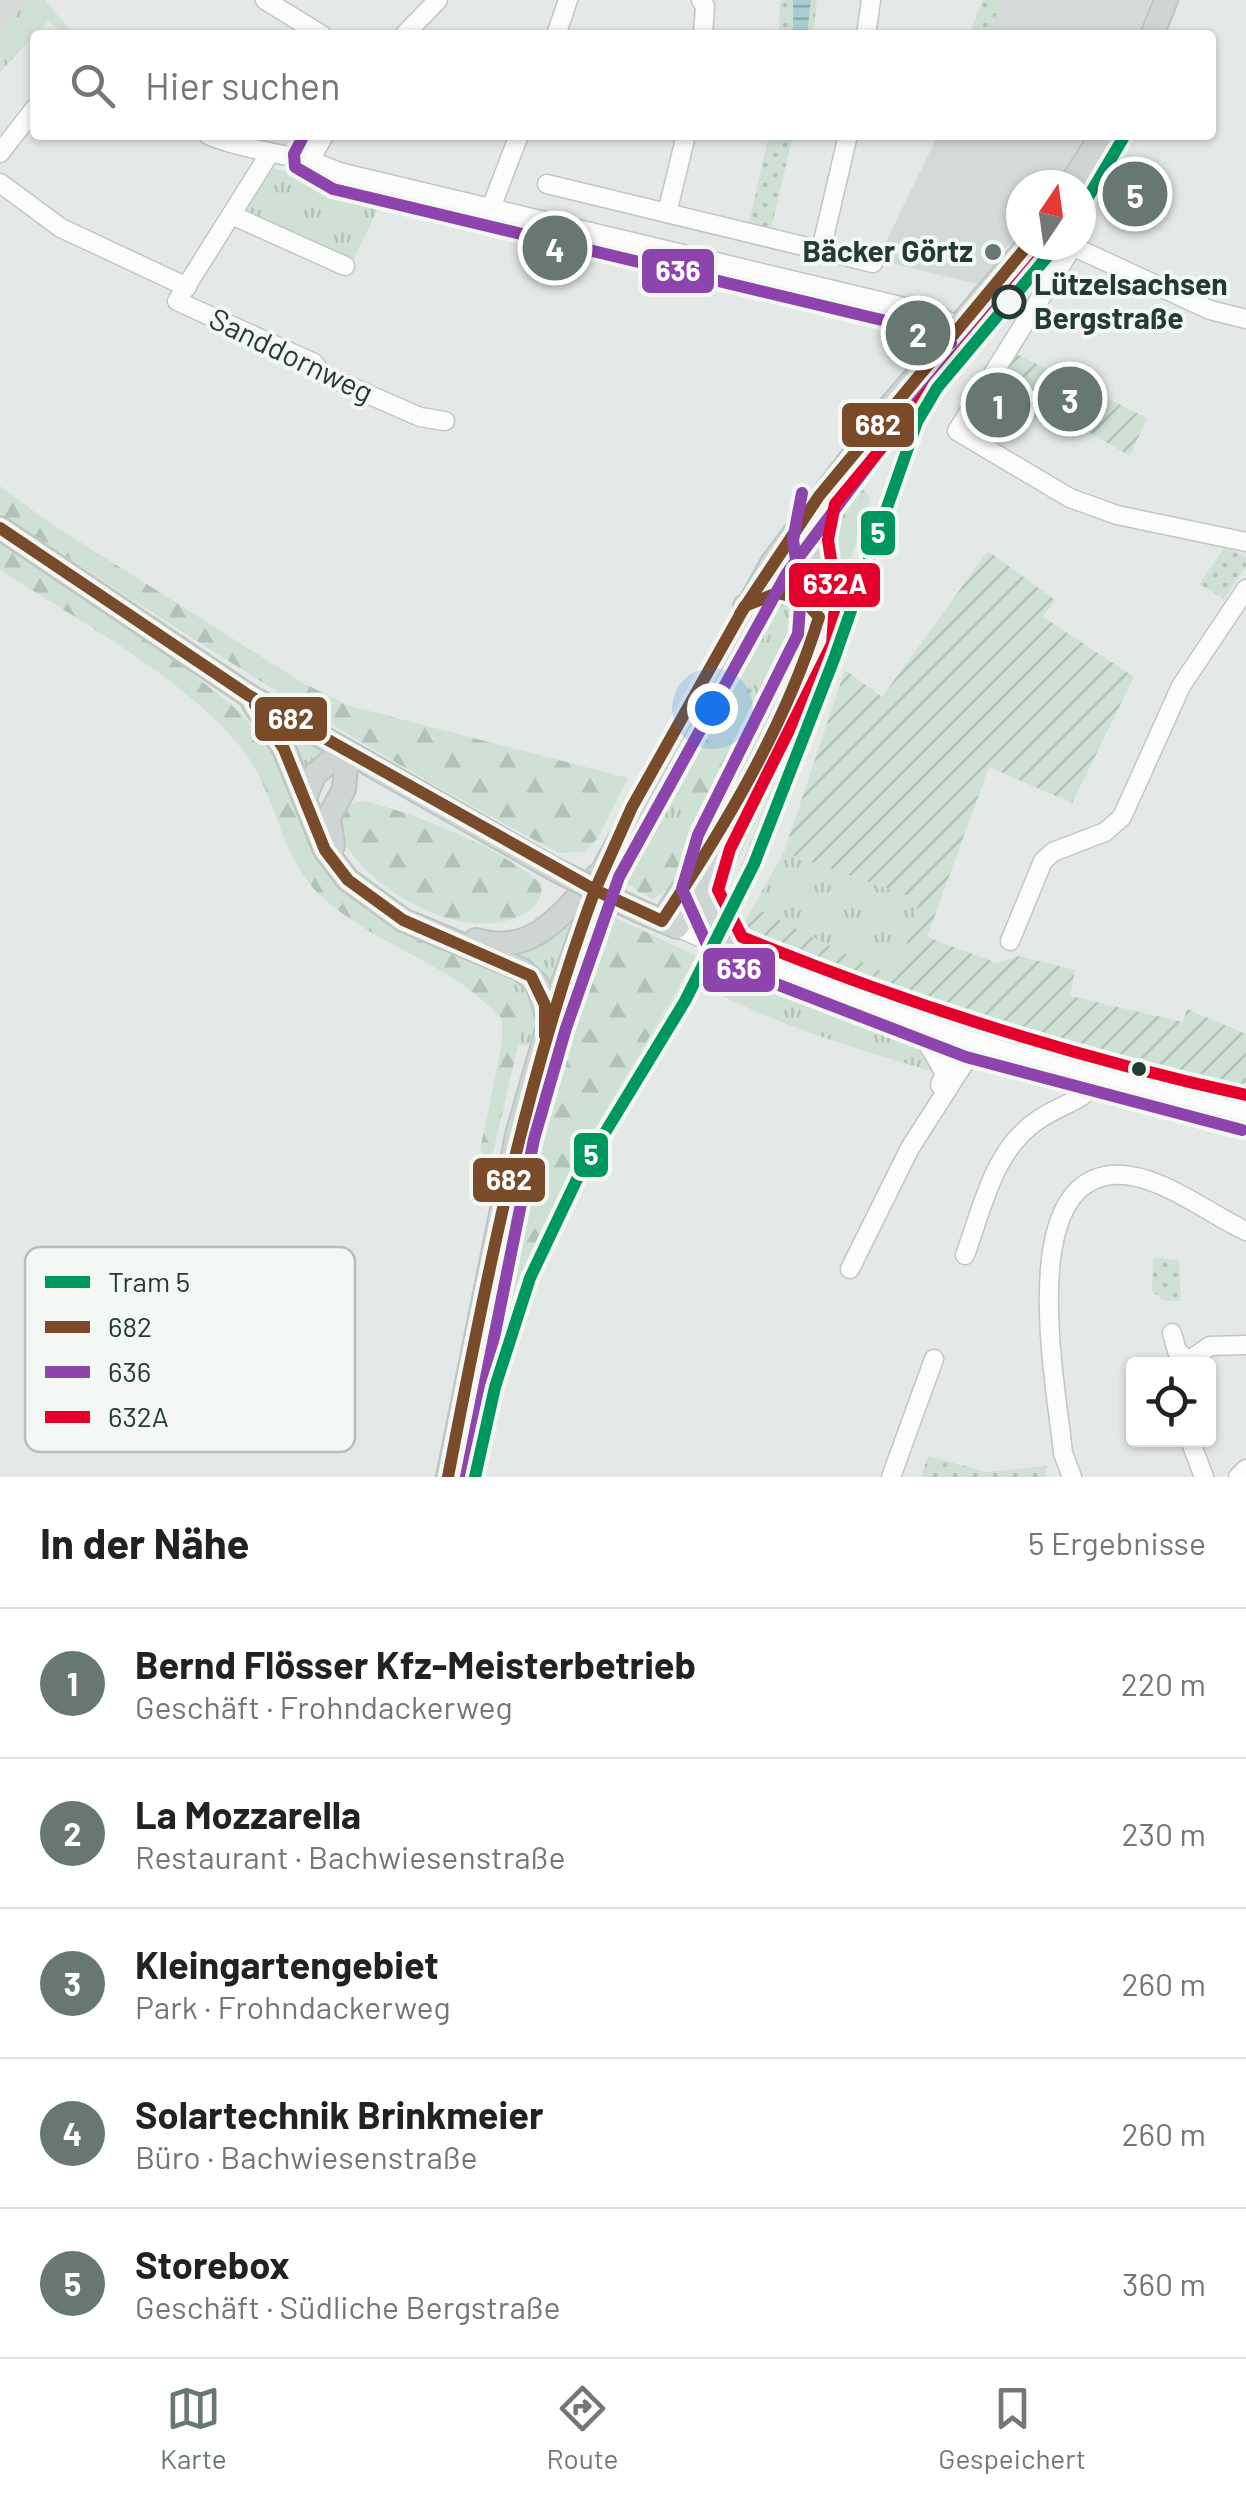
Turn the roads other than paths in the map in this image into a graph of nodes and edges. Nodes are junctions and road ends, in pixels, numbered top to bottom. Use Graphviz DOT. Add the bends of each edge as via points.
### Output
graph roads {
  1 [pos="266,0"];
  2 [pos="438,0"];
  3 [pos="568,0"];
  4 [pos="702,0"];
  5 [pos="871,0"];
  6 [pos="1166,0"];
  7 [pos="314,30"];
  8 [pos="409,30"];
  9 [pos="558,30"];
  10 [pos="704,30"];
  11 [pos="867,30"];
  12 [pos="1154,30"];
  13 [pos="30,114"];
  14 [pos="225,140"];
  15 [pos="321,140"];
  16 [pos="517,140"];
  17 [pos="685,140"];
  18 [pos="847,140"];
  19 [pos="1099,140"];
  20 [pos="0,153"];
  21 [pos="270,153"];
  22 [pos="311,159"];
  23 [pos="1080,170"];
  24 [pos="0,183"];
  25 [pos="547,184"];
  26 [pos="491,208"];
  27 [pos="667,213"];
  28 [pos="234,216"];
  29 [pos="821,250"];
  30 [pos="1096,257"];
  31 [pos="1015,260"];
  32 [pos="1063,260"];
  33 [pos="874,263"];
  34 [pos="345,266"];
  35 [pos="187,286"];
  36 [pos="1246,319"];
  37 [pos="958,327"];
  38 [pos="446,421"];
  39 [pos="819,496"];
  40 [pos="0,528"];
  41 [pos="1246,542"];
  42 [pos="1246,589"];
  43 [pos="745,606"];
  44 [pos="819,617"];
  45 [pos="248,695"];
  46 [pos="344,753"];
  47 [pos="385,776"];
  48 [pos="344,789"];
  49 [pos="306,795"];
  50 [pos="714,843"];
  51 [pos="603,870"];
  52 [pos="699,892"];
  53 [pos="669,924"];
  54 [pos="710,933"];
  55 [pos="1010,941"];
  56 [pos="729,951"];
  57 [pos="549,1023"];
  58 [pos="916,1023"];
  59 [pos="972,1040"];
  60 [pos="944,1072"];
  61 [pos="1101,1077"];
  62 [pos="934,1105"];
  63 [pos="1246,1113"];
  64 [pos="1246,1230"];
  65 [pos="966,1255"];
  66 [pos="850,1269"];
  67 [pos="1172,1333"];
  68 [pos="1246,1345"];
  69 [pos="1182,1357"];
  70 [pos="1193,1357"];
  71 [pos="934,1359"];
  72 [pos="1193,1447"];
  73 [pos="1246,1469"];
  74 [pos="448,1477"];
  75 [pos="892,1477"];
  76 [pos="1072,1477"];
  77 [pos="1204,1477"];
  78 [pos="1238,1477"];
  1 -- 7 [label="street"];
  2 -- 8 [label="street"];
  3 -- 9 [label="street"];
  4 -- 10 [label="street"];
  5 -- 11 [label="street"];
  6 -- 12 [label="main road"];
  13 -- 20 [label="street"];
  14 -- 21 [label="street"];
  15 -- 22 [label="street"];
  16 -- 26 [label="street"];
  17 -- 27 [label="street"];
  18 -- 29 [label="street"];
  19 -- 23 [label="main road"];
  21 -- 22 [label="street"];
  21 -- 28 [label="street, Sanddornweg"];
  22 -- 26 [label="street" via="339,172"];
  24 -- 35 [label="street" via="61,228"];
  25 -- 27 [label="street"];
  26 -- 37 [label="street" via="934,314"];
  27 -- 29 [label="street"];
  28 -- 34 [label="street"];
  28 -- 35 [label="street, Sanddornweg"];
  29 -- 33 [label="street"];
  30 -- 36 [label="street" via="1210,310"];
  31 -- 37 [label="main road"];
  32 -- 41 [label="street" via="957,431 1070,498"];
  35 -- 38 [label="street, Sanddornweg" via="177,301 314,364 322,374"];
  37 -- 39 [label="main road"];
  39 -- 43 [label="main road"];
  39 -- 44 [label="main road" via="810,540"];
  40 -- 45 [label="main road"];
  42 -- 55 [label="street" via="1181,686 1129,806 1105,832 1043,861"];
  43 -- 44 [label="main road" via="785,590 802,596"];
  43 -- 51 [label="main road"];
  44 -- 50 [label="main road" via="805,662"];
  45 -- 46 [label="main road"];
  45 -- 49 [label="main road"];
  46 -- 47 [label="main road"];
  46 -- 48 [label="main road"];
  46 -- 49 [label="main road" via="315,774"];
  47 -- 48 [label="main road"];
  47 -- 53 [label="main road, bridge"];
  48 -- 51 [label="main road" via="328,829 343,865 386,902 464,937 509,944 542,933"];
  49 -- 57 [label="main road" via="325,850 348,880 403,920 522,970 538,985"];
  50 -- 52 [label="main road"];
  50 -- 53 [label="main road"];
  51 -- 57 [label="main road"];
  52 -- 53 [label="main road"];
  52 -- 54 [label="main road"];
  53 -- 54 [label="street"];
  54 -- 56 [label="main road"];
  56 -- 58 [label="street"];
  57 -- 74 [label="main road" via="486,1274"];
  58 -- 59 [label="street"];
  58 -- 60 [label="street"];
  59 -- 60 [label="street"];
  59 -- 61 [label="street"];
  59 -- 62 [label="street" via="965,1062"];
  60 -- 62 [label="street"];
  61 -- 63 [label="street"];
  61 -- 65 [label="street" via="1086,1098 1038,1120 1003,1152"];
  62 -- 66 [label="street"];
  64 -- 76 [label="street" via="1151,1182 1112,1175 1076,1189 1048,1270 1063,1453"];
  67 -- 69 [label="street"];
  68 -- 70 [label="street" via="1210,1346"];
  71 -- 75 [label="street"];
  72 -- 77 [label="street"];
  73 -- 78 [label="street"];
}
